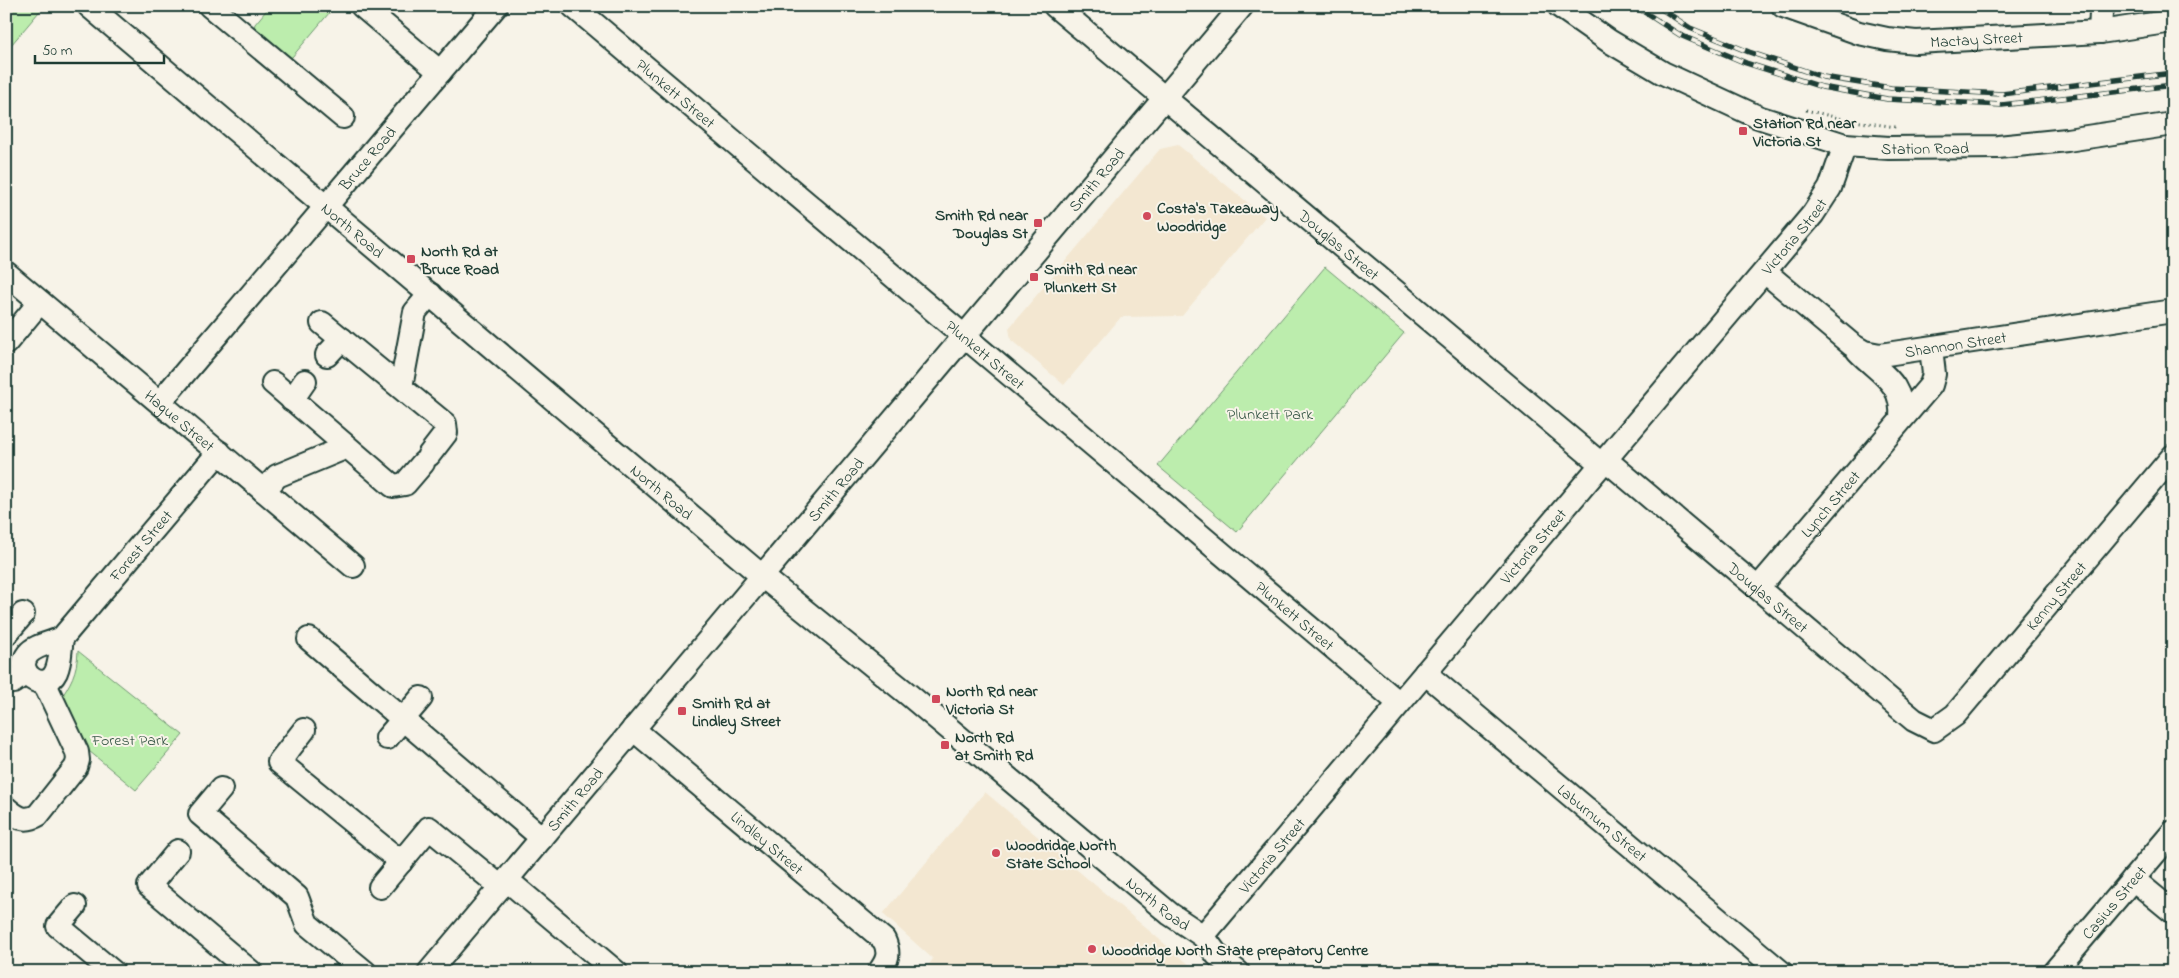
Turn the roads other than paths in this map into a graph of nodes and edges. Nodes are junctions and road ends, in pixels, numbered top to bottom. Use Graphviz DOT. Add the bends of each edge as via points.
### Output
graph roads {
  1 [pos="89,6"];
  2 [pos="210,6"];
  3 [pos="362,6"];
  4 [pos="496,6"];
  5 [pos="573,6"];
  6 [pos="1055,6"];
  7 [pos="1242,6"];
  8 [pos="1559,6"];
  9 [pos="1783,6"];
  10 [pos="2104,6"];
  11 [pos="1817,11"];
  12 [pos="113,14"];
  13 [pos="2173,21"];
  14 [pos="2100,32"];
  15 [pos="440,72"];
  16 [pos="1164,98"];
  17 [pos="343,117"];
  18 [pos="2173,124"];
  19 [pos="1845,145"];
  20 [pos="327,206"];
  21 [pos="1765,272"];
  22 [pos="6,273"];
  23 [pos="430,294"];
  24 [pos="40,302"];
  25 [pos="2173,311"];
  26 [pos="322,323"];
  27 [pos="964,337"];
  28 [pos="1978,341"];
  29 [pos="6,343"];
  30 [pos="1852,345"];
  31 [pos="1923,349"];
  32 [pos="305,382"];
  33 [pos="273,383"];
  34 [pos="400,387"];
  35 [pos="1929,387"];
  36 [pos="292,400"];
  37 [pos="160,402"];
  38 [pos="1903,417"];
  39 [pos="347,447"];
  40 [pos="219,452"];
  41 [pos="2173,456"];
  42 [pos="1603,462"];
  43 [pos="264,491"];
  44 [pos="353,566"];
  45 [pos="762,576"];
  46 [pos="1758,588"];
  47 [pos="23,614"];
  48 [pos="6,634"];
  49 [pos="62,638"];
  50 [pos="309,639"];
  51 [pos="1425,673"];
  52 [pos="35,678"];
  53 [pos="6,683"];
  54 [pos="421,698"];
  55 [pos="1399,703"];
  56 [pos="404,718"];
  57 [pos="633,729"];
  58 [pos="304,730"];
  59 [pos="1934,730"];
  60 [pos="387,738"];
  61 [pos="221,790"];
  62 [pos="6,808"];
  63 [pos="2173,832"];
  64 [pos="542,838"];
  65 [pos="178,851"];
  66 [pos="401,862"];
  67 [pos="2133,879"];
  68 [pos="504,884"];
  69 [pos="380,887"];
  70 [pos="75,906"];
  71 [pos="2173,912"];
  72 [pos="1203,936"];
  73 [pos="883,967"];
  74 [pos="113,972"];
  75 [pos="251,972"];
  76 [pos="364,972"];
  77 [pos="429,972"];
  78 [pos="616,972"];
  79 [pos="1238,972"];
  80 [pos="1781,972"];
  81 [pos="2054,972"];
  1 -- 12 [label="street, North Road"];
  2 -- 17 [label="street"];
  3 -- 15 [label="street"];
  4 -- 15 [label="street, Bruce Road"];
  5 -- 27 [label="street, Plunkett Street"];
  6 -- 16 [label="street, Douglas Street"];
  7 -- 16 [label="street, Smith Road"];
  8 -- 19 [label="street, Station Road" via="1663,74 1758,117"];
  9 -- 11 [label="street, Mactay Street"];
  10 -- 14 [label="street"];
  11 -- 14 [label="street, Mactay Street" via="1860,33 1916,42"];
  12 -- 20 [label="street, North Road"];
  13 -- 14 [label="street, Mactay Street"];
  15 -- 20 [label="street, Bruce Road"];
  16 -- 27 [label="street, Smith Road"];
  16 -- 42 [label="street, Douglas Street"];
  18 -- 19 [label="street, Station Road" via="2067,140 1998,146 1888,148"];
  19 -- 21 [label="street, Victoria Street" via="1830,188"];
  20 -- 23 [label="street, North Road"];
  20 -- 37 [label="street, Bruce Road"];
  21 -- 30 [label="street, Shannon Street"];
  21 -- 42 [label="street, Victoria Street"];
  22 -- 24 [label="street, Hague Street"];
  23 -- 34 [label="street" via="415,312"];
  23 -- 45 [label="street, North Road"];
  24 -- 29 [label="street"];
  24 -- 37 [label="street, Hague Street"];
  25 -- 28 [label="street, Shannon Street"];
  26 -- 34 [label="street" via="335,347"];
  27 -- 45 [label="street, Smith Road"];
  27 -- 55 [label="street, Plunkett Street"];
  28 -- 31 [label="street, Shannon Street"];
  28 -- 35 [label="street, Lynch Street" via="1956,354"];
  30 -- 31 [label="street, Shannon Street" via="1864,352 1880,355"];
  30 -- 38 [label="street" via="1896,387"];
  31 -- 35 [label="street" via="1934,374"];
  31 -- 38 [label="street, Lynch Street" via="1918,385"];
  32 -- 36 [label="street"];
  33 -- 36 [label="street"];
  34 -- 39 [label="street" via="446,424 446,434 405,484 393,486"];
  35 -- 38 [label="street, Lynch Street"];
  36 -- 39 [label="street"];
  37 -- 40 [label="street, Hague Street"];
  38 -- 46 [label="street, Lynch Street"];
  39 -- 43 [label="street" via="277,476"];
  40 -- 43 [label="street, Hague Street"];
  40 -- 49 [label="street, Forest Street"];
  41 -- 59 [label="street, Kenny Street" via="1955,715"];
  42 -- 46 [label="street, Douglas Street"];
  42 -- 51 [label="street, Victoria Street"];
  43 -- 44 [label="street, Hague Street"];
  45 -- 57 [label="street, Smith Road"];
  45 -- 72 [label="street, North Road" via="1170,914"];
  46 -- 59 [label="street, Douglas Street" via="1914,720"];
  47 -- 48 [label="street"];
  49 -- 52 [label="street" via="56,674 50,680"];
  49 -- 52 [label="street" via="38,646 29,653 23,662"];
  50 -- 56 [label="street"];
  51 -- 55 [label="street, Victoria Street"];
  51 -- 80 [label="street, Laburnum Street"];
  52 -- 53 [label="street"];
  52 -- 62 [label="street" via="77,752 78,760 70,776 38,815 21,819"];
  54 -- 56 [label="street"];
  55 -- 72 [label="street, Victoria Street"];
  56 -- 60 [label="street"];
  56 -- 64 [label="street"];
  57 -- 64 [label="street, Smith Road"];
  57 -- 73 [label="street, Lindley Street" via="884,940 888,951"];
  58 -- 66 [label="street" via="278,762"];
  61 -- 76 [label="street" via="200,814 297,897 307,924"];
  63 -- 67 [label="street, Casius Street"];
  64 -- 68 [label="street, Smith Road"];
  65 -- 75 [label="street" via="149,886"];
  66 -- 68 [label="street" via="429,828"];
  66 -- 69 [label="street"];
  67 -- 71 [label="street"];
  67 -- 81 [label="street, Casius Street"];
  68 -- 77 [label="street, Smith Road"];
  68 -- 78 [label="street"];
  70 -- 74 [label="street" via="58,926"];
  72 -- 79 [label="street, North Road" via="1217,955"];
}
